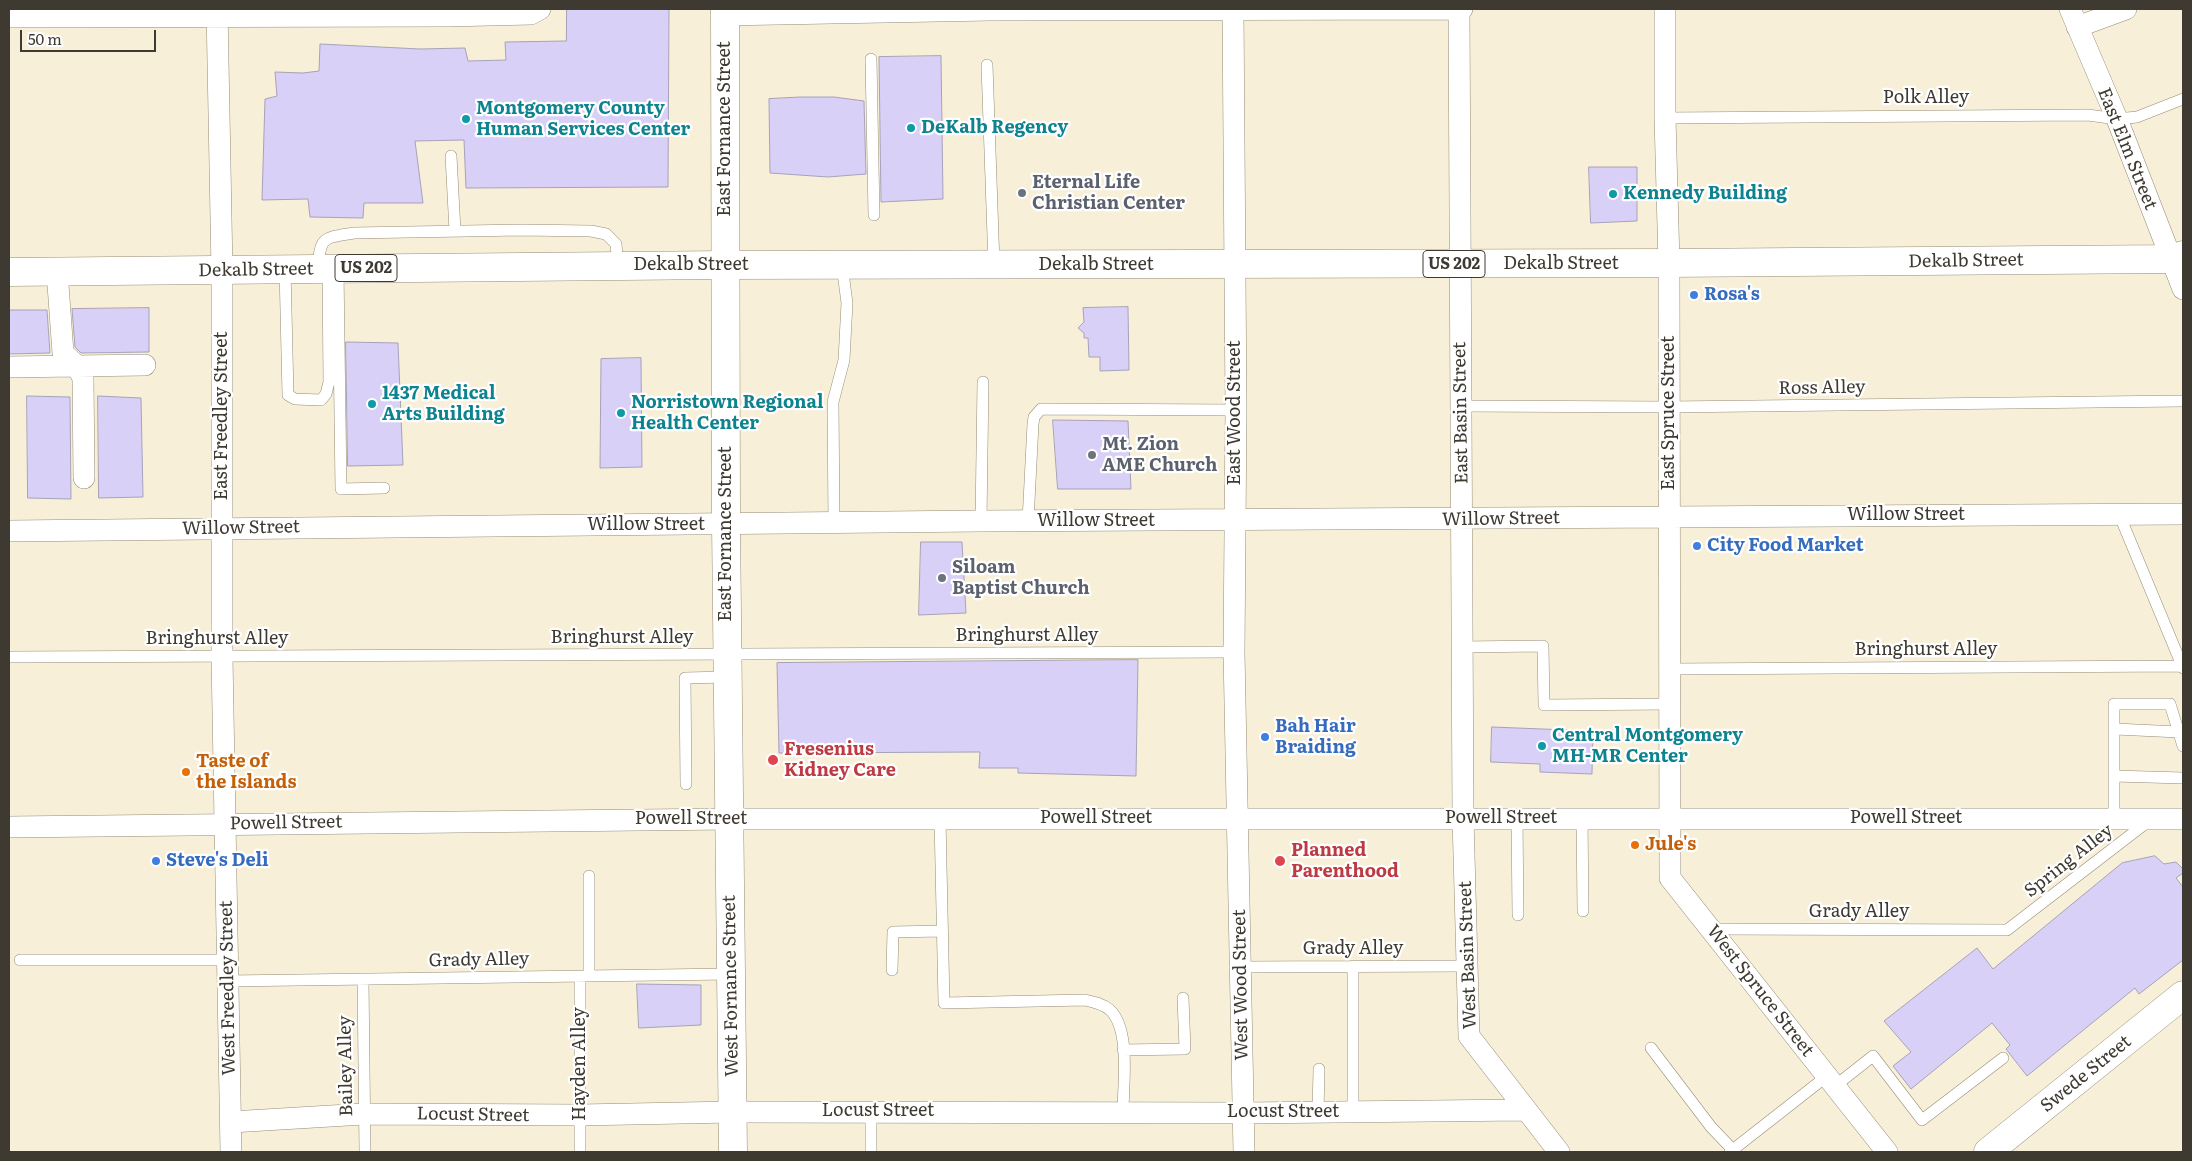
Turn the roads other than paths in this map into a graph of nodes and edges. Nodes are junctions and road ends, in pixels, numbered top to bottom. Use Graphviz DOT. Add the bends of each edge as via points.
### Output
graph roads {
  1 [pos="540,9"];
  2 [pos="990,9"];
  3 [pos="1233,9"];
  4 [pos="1461,9"];
  5 [pos="1665,9"];
  6 [pos="2126,9"];
  7 [pos="861,10"];
  8 [pos="1109,10"];
  9 [pos="725,12"];
  10 [pos="84,13"];
  11 [pos="218,13"];
  12 [pos="358,13"];
  13 [pos="448,13"];
  14 [pos="9,18"];
  15 [pos="2074,18"];
  16 [pos="871,59"];
  17 [pos="987,65"];
  18 [pos="2183,99"];
  19 [pos="1665,118"];
  20 [pos="2116,119"];
  21 [pos="451,156"];
  22 [pos="874,215"];
  23 [pos="456,231"];
  24 [pos="2177,257"];
  25 [pos="1459,264"];
  26 [pos="1669,264"];
  27 [pos="724,265"];
  28 [pos="842,265"];
  29 [pos="994,265"];
  30 [pos="1234,265"];
  31 [pos="618,266"];
  32 [pos="285,269"];
  33 [pos="328,269"];
  34 [pos="222,270"];
  35 [pos="57,271"];
  36 [pos="9,272"];
  37 [pos="2183,289"];
  38 [pos="145,365"];
  39 [pos="77,366"];
  40 [pos="9,367"];
  41 [pos="983,382"];
  42 [pos="2183,402"];
  43 [pos="1460,406"];
  44 [pos="1668,407"];
  45 [pos="1236,410"];
  46 [pos="84,478"];
  47 [pos="384,488"];
  48 [pos="2119,514"];
  49 [pos="2183,514"];
  50 [pos="1669,517"];
  51 [pos="1235,520"];
  52 [pos="1462,520"];
  53 [pos="1028,521"];
  54 [pos="981,522"];
  55 [pos="834,523"];
  56 [pos="726,524"];
  57 [pos="222,528"];
  58 [pos="9,531"];
  59 [pos="1462,647"];
  60 [pos="1234,652"];
  61 [pos="9,657"];
  62 [pos="222,657"];
  63 [pos="727,666"];
  64 [pos="2183,667"];
  65 [pos="1670,669"];
  66 [pos="1670,704"];
  67 [pos="2115,730"];
  68 [pos="2179,732"];
  69 [pos="2183,746"];
  70 [pos="2114,776"];
  71 [pos="2183,778"];
  72 [pos="686,784"];
  73 [pos="1670,817"];
  74 [pos="940,818"];
  75 [pos="1238,818"];
  76 [pos="1464,818"];
  77 [pos="1517,818"];
  78 [pos="1582,818"];
  79 [pos="730,819"];
  80 [pos="2114,819"];
  81 [pos="2152,819"];
  82 [pos="2183,819"];
  83 [pos="224,824"];
  84 [pos="9,827"];
  85 [pos="589,876"];
  86 [pos="1583,911"];
  87 [pos="1518,915"];
  88 [pos="1712,929"];
  89 [pos="2007,930"];
  90 [pos="942,931"];
  91 [pos="20,960"];
  92 [pos="1352,966"];
  93 [pos="1467,966"];
  94 [pos="1240,967"];
  95 [pos="228,970"];
  96 [pos="892,970"];
  97 [pos="730,974"];
  98 [pos="584,976"];
  99 [pos="363,980"];
  100 [pos="2183,995"];
  101 [pos="1183,998"];
  102 [pos="1651,1048"];
  103 [pos="1123,1050"];
  104 [pos="2003,1058"];
  105 [pos="1319,1069"];
  106 [pos="1831,1081"];
  107 [pos="1525,1110"];
  108 [pos="872,1111"];
  109 [pos="733,1112"];
  110 [pos="1122,1112"];
  111 [pos="1318,1112"];
  112 [pos="1353,1112"];
  113 [pos="1243,1113"];
  114 [pos="364,1114"];
  115 [pos="580,1116"];
  116 [pos="231,1122"];
  117 [pos="1731,1151"];
  118 [pos="231,1152"];
  119 [pos="365,1152"];
  120 [pos="580,1152"];
  121 [pos="733,1152"];
  122 [pos="871,1152"];
  123 [pos="1244,1152"];
  124 [pos="1559,1152"];
  125 [pos="1887,1152"];
  126 [pos="1988,1152"];
  1 -- 13 [label="street" via="531,14"];
  2 -- 7 [label="street"];
  2 -- 8 [label="street"];
  3 -- 4 [label="street"];
  3 -- 8 [label="street"];
  3 -- 30 [label="street, East Wood Street"];
  4 -- 25 [label="street, East Basin Street"];
  5 -- 19 [label="street, East Spruce Street"];
  6 -- 15 [label="street"];
  7 -- 9 [label="street"];
  9 -- 27 [label="main road, East Fornance Street"];
  10 -- 11 [label="street"];
  10 -- 14 [label="street"];
  11 -- 12 [label="street"];
  11 -- 34 [label="street, East Freedley Street"];
  12 -- 13 [label="street"];
  15 -- 20 [label="street, East Elm Street"];
  16 -- 22 [label="lane"];
  17 -- 29 [label="lane"];
  18 -- 20 [label="lane, Polk Alley" via="2137,117"];
  19 -- 20 [label="lane, Polk Alley" via="2088,115"];
  19 -- 26 [label="street, East Spruce Street"];
  20 -- 24 [label="street, East Elm Street"];
  21 -- 23 [label="lane"];
  23 -- 31 [label="lane" via="582,231 606,234 616,244"];
  23 -- 33 [label="lane" via="354,233 328,237 320,246"];
  24 -- 26 [label="main road, Dekalb Street / US 202"];
  24 -- 37 [label="street, East Elm Street"];
  25 -- 26 [label="main road, Dekalb Street / US 202"];
  25 -- 30 [label="main road, Dekalb Street / US 202"];
  25 -- 43 [label="street, East Basin Street"];
  26 -- 44 [label="street, East Spruce Street"];
  27 -- 28 [label="main road, Dekalb Street / US 202"];
  27 -- 31 [label="main road, Dekalb Street / US 202"];
  27 -- 56 [label="main road, East Fornance Street"];
  28 -- 29 [label="main road, Dekalb Street / US 202"];
  28 -- 55 [label="lane" via="847,303 844,360 833,402"];
  29 -- 30 [label="main road, Dekalb Street / US 202"];
  30 -- 45 [label="street, East Wood Street"];
  31 -- 33 [label="main road, Dekalb Street / US 202"];
  32 -- 33 [label="main road, Dekalb Street / US 202"];
  32 -- 33 [label="lane" via="288,396 321,400 329,382"];
  32 -- 34 [label="main road, Dekalb Street / US 202"];
  33 -- 47 [label="lane" via="341,489"];
  34 -- 35 [label="main road, Dekalb Street / US 202"];
  34 -- 57 [label="street, East Freedley Street"];
  35 -- 36 [label="main road, Dekalb Street / US 202"];
  35 -- 39 [label="street" via="63,353"];
  38 -- 39 [label="street"];
  39 -- 40 [label="street"];
  39 -- 46 [label="street" via="83,378"];
  41 -- 54 [label="lane"];
  42 -- 44 [label="lane, Ross Alley"];
  43 -- 44 [label="lane, Ross Alley"];
  43 -- 52 [label="street, East Basin Street"];
  44 -- 50 [label="street, East Spruce Street"];
  45 -- 51 [label="street, East Wood Street"];
  45 -- 53 [label="lane" via="1041,409 1033,424"];
  48 -- 49 [label="street, Willow Street"];
  48 -- 50 [label="street, Willow Street"];
  48 -- 64 [label="lane"];
  50 -- 52 [label="street, Willow Street"];
  50 -- 65 [label="street, East Spruce Street"];
  51 -- 52 [label="street, Willow Street"];
  51 -- 53 [label="street, Willow Street"];
  51 -- 60 [label="street, East Wood Street"];
  52 -- 59 [label="street, East Basin Street"];
  53 -- 54 [label="street, Willow Street"];
  54 -- 55 [label="street, Willow Street"];
  55 -- 56 [label="street, Willow Street"];
  56 -- 57 [label="street, Willow Street"];
  56 -- 63 [label="main road, East Fornance Street"];
  57 -- 58 [label="street, Willow Street"];
  57 -- 62 [label="street, East Freedley Street"];
  59 -- 66 [label="lane" via="1543,646 1544,705"];
  59 -- 76 [label="street, East Basin Street"];
  60 -- 63 [label="lane, Bringhurst Alley"];
  60 -- 75 [label="street, East Wood Street"];
  61 -- 62 [label="lane, Bringhurst Alley"];
  62 -- 63 [label="lane, Bringhurst Alley"];
  62 -- 83 [label="street, East Freedley Street"];
  63 -- 72 [label="lane" via="685,678"];
  63 -- 79 [label="main road, East Fornance Street"];
  64 -- 65 [label="lane, Bringhurst Alley"];
  65 -- 66 [label="street, East Spruce Street"];
  66 -- 73 [label="street, East Spruce Street"];
  67 -- 68 [label="lane"];
  67 -- 68 [label="lane" via="2114,704 2170,704"];
  67 -- 70 [label="lane"];
  68 -- 69 [label="lane"];
  70 -- 71 [label="lane"];
  70 -- 80 [label="lane"];
  73 -- 78 [label="street, Powell Street"];
  73 -- 80 [label="street, Powell Street"];
  73 -- 88 [label="street, West Spruce Street" via="1670,878"];
  74 -- 75 [label="street, Powell Street"];
  74 -- 79 [label="street, Powell Street"];
  74 -- 90 [label="lane"];
  75 -- 76 [label="street, Powell Street"];
  75 -- 94 [label="street, West Wood Street"];
  76 -- 77 [label="street, Powell Street"];
  76 -- 93 [label="street, West Basin Street"];
  77 -- 78 [label="street, Powell Street"];
  77 -- 87 [label="lane"];
  78 -- 86 [label="lane"];
  79 -- 83 [label="street, Powell Street"];
  79 -- 97 [label="main road, West Fornance Street"];
  80 -- 81 [label="street, Powell Street"];
  81 -- 82 [label="street, Powell Street"];
  81 -- 89 [label="lane, Spring Alley"];
  83 -- 84 [label="street, Powell Street"];
  83 -- 95 [label="street, West Freedley Street"];
  85 -- 98 [label="lane, Hayden Alley"];
  88 -- 89 [label="lane, Grady Alley"];
  88 -- 106 [label="street, West Spruce Street"];
  90 -- 96 [label="lane" via="893,932"];
  90 -- 103 [label="lane" via="944,1003 1085,1000 1098,1003 1119,1023"];
  91 -- 95 [label="lane, Grady Alley"];
  92 -- 93 [label="lane, Grady Alley"];
  92 -- 94 [label="lane, Grady Alley"];
  92 -- 112 [label="lane"];
  93 -- 107 [label="street, West Basin Street" via="1469,1036"];
  94 -- 113 [label="street, West Wood Street"];
  95 -- 99 [label="lane, Grady Alley"];
  95 -- 116 [label="street, West Freedley Street"];
  97 -- 98 [label="lane, Grady Alley"];
  97 -- 109 [label="main road, West Fornance Street"];
  98 -- 99 [label="lane, Grady Alley"];
  98 -- 115 [label="lane, Hayden Alley"];
  99 -- 114 [label="lane, Bailey Alley"];
  100 -- 126 [label="main road, Swede Street"];
  101 -- 103 [label="lane" via="1185,1049"];
  102 -- 117 [label="lane"];
  103 -- 110 [label="lane"];
  104 -- 106 [label="lane" via="1922,1120 1873,1056"];
  105 -- 111 [label="lane"];
  106 -- 117 [label="lane"];
  106 -- 125 [label="street, West Spruce Street"];
  107 -- 112 [label="street, Locust Street"];
  107 -- 124 [label="street, West Basin Street"];
  108 -- 109 [label="street, Locust Street"];
  108 -- 110 [label="street, Locust Street"];
  108 -- 122 [label="lane"];
  109 -- 115 [label="street, Locust Street"];
  109 -- 121 [label="main road, West Fornance Street"];
  110 -- 113 [label="street, Locust Street"];
  111 -- 112 [label="street, Locust Street"];
  111 -- 113 [label="street, Locust Street"];
  113 -- 123 [label="street, West Wood Street"];
  114 -- 115 [label="street, Locust Street"];
  114 -- 116 [label="street, Locust Street"];
  114 -- 119 [label="lane, Bailey Alley"];
  115 -- 120 [label="lane, Hayden Alley"];
  116 -- 118 [label="street, West Freedley Street"];
}
